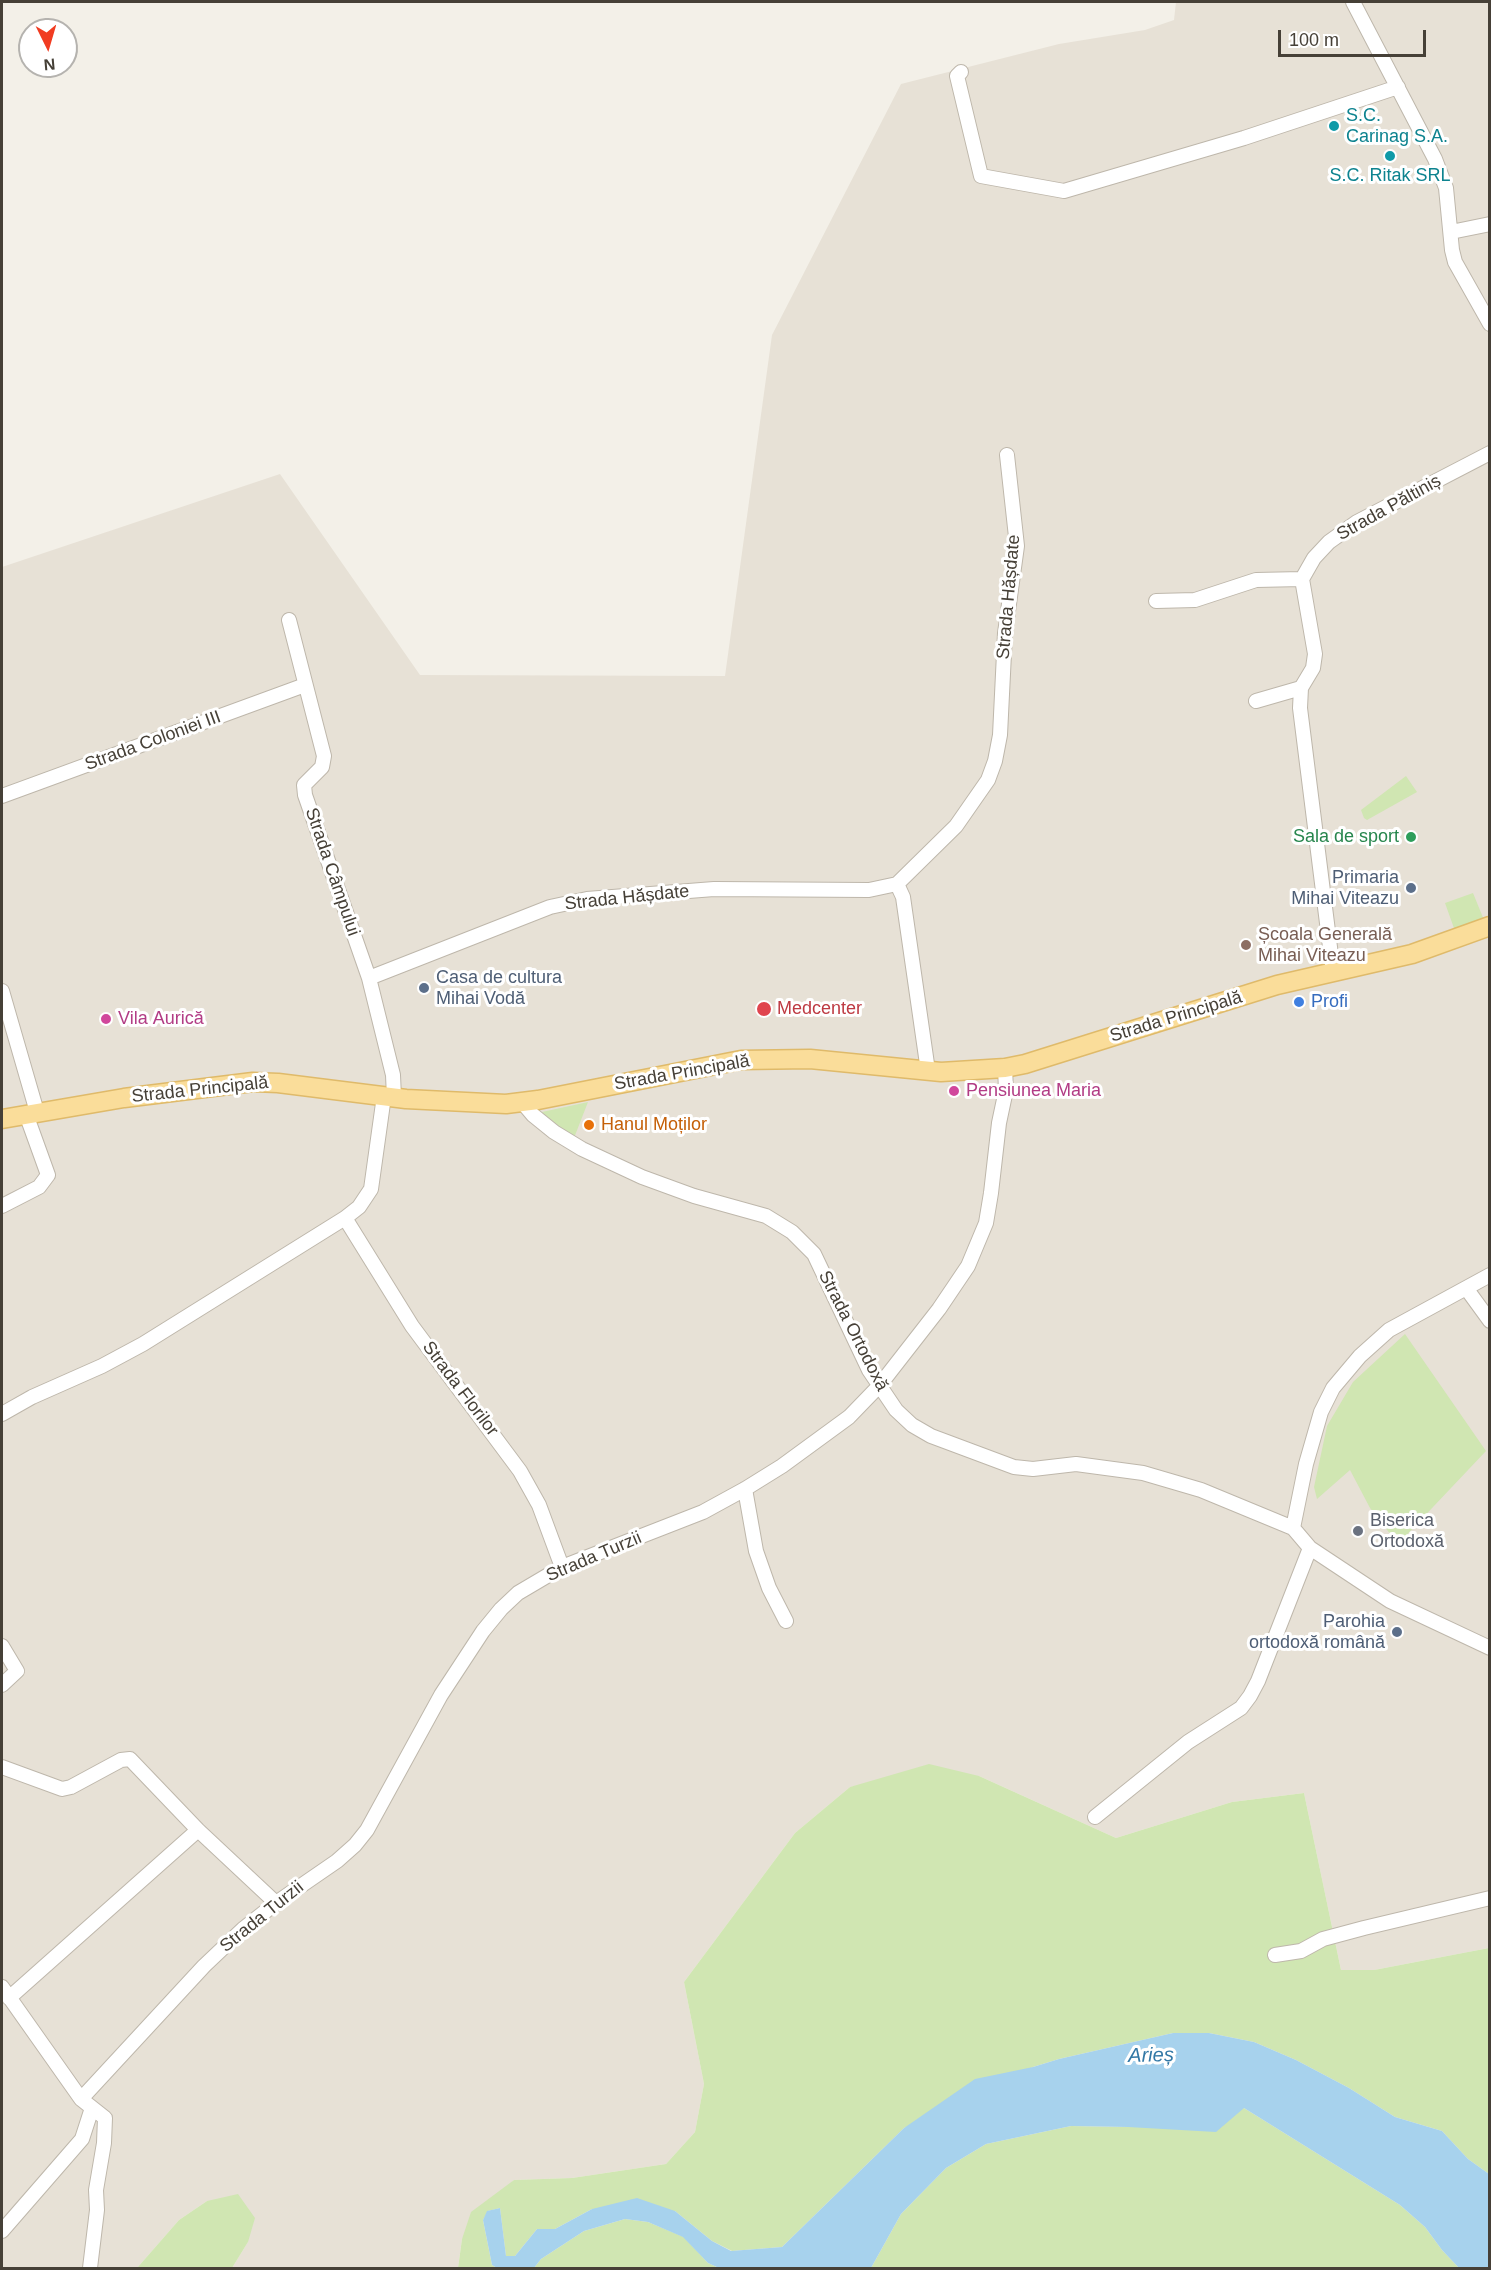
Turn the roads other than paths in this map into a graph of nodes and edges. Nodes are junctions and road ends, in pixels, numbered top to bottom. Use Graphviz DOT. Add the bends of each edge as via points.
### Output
graph roads {
  1 [pos="1353,2"];
  2 [pos="961,72"];
  3 [pos="1398,87"];
  4 [pos="1490,224"];
  5 [pos="1451,232"];
  6 [pos="1490,324"];
  7 [pos="1490,453"];
  8 [pos="1007,454"];
  9 [pos="1302,579"];
  10 [pos="1156,601"];
  11 [pos="289,620"];
  12 [pos="305,685"];
  13 [pos="1301,688"];
  14 [pos="1256,701"];
  15 [pos="2,796"];
  16 [pos="897,884"];
  17 [pos="1490,926"];
  18 [pos="1333,971"];
  19 [pos="369,978"];
  20 [pos="2,991"];
  21 [pos="1005,1068"];
  22 [pos="928,1071"];
  23 [pos="389,1096"];
  24 [pos="522,1102"];
  25 [pos="31,1113"];
  26 [pos="2,1119"];
  27 [pos="2,1206"];
  28 [pos="345,1218"];
  29 [pos="1490,1275"];
  30 [pos="1466,1288"];
  31 [pos="1490,1321"];
  32 [pos="879,1386"];
  33 [pos="2,1414"];
  34 [pos="745,1489"];
  35 [pos="1293,1528"];
  36 [pos="1310,1548"];
  37 [pos="562,1567"];
  38 [pos="786,1621"];
  39 [pos="2,1646"];
  40 [pos="1490,1648"];
  41 [pos="2,1685"];
  42 [pos="2,1767"];
  43 [pos="1095,1817"];
  44 [pos="198,1830"];
  45 [pos="1490,1898"];
  46 [pos="276,1903"];
  47 [pos="1275,1955"];
  48 [pos="5,1992"];
  49 [pos="86,2103"];
  50 [pos="2,2231"];
  51 [pos="90,2268"];
  1 -- 3 [label="street"];
  2 -- 3 [label="street" via="957,76 981,176 1064,191"];
  3 -- 5 [label="street" via="1446,188"];
  4 -- 5 [label="street"];
  5 -- 6 [label="street" via="1455,262"];
  7 -- 9 [label="street, Strada Păltiniș" via="1357,522 1329,542"];
  8 -- 16 [label="street, Strada Hășdate" via="1017,546 1005,633 995,761 988,780 956,826"];
  9 -- 10 [label="street" via="1256,580 1195,600"];
  9 -- 13 [label="street" via="1315,654 1313,668"];
  11 -- 12 [label="street, Strada Câmpului"];
  12 -- 15 [label="street, Strada Coloniei III"];
  12 -- 19 [label="street, Strada Câmpului" via="324,756 322,767 304,785 305,795"];
  13 -- 14 [label="street"];
  13 -- 18 [label="street" via="1300,708"];
  16 -- 19 [label="street, Strada Hășdate" via="869,890 714,889 586,899 550,907"];
  16 -- 22 [label="street" via="903,897"];
  17 -- 18 [label="main road, Strada Principală" via="1412,954"];
  18 -- 21 [label="main road, Strada Principală"];
  19 -- 23 [label="street, Strada Câmpului" via="393,1074"];
  20 -- 25 [label="street"];
  21 -- 22 [label="main road, Strada Principală"];
  21 -- 32 [label="street, Strada Turzii" via="1006,1090 986,1223 968,1266"];
  22 -- 24 [label="main road, Strada Principală" via="810,1059 741,1060"];
  23 -- 24 [label="main road, Strada Principală" via="485,1104"];
  23 -- 25 [label="main road, Strada Principală" via="253,1082"];
  23 -- 28 [label="street" via="371,1189 359,1207"];
  24 -- 32 [label="street, Strada Ortodoxă" via="547,1126 582,1149 642,1177 766,1216 792,1232 814,1254"];
  25 -- 26 [label="main road, Strada Principală"];
  25 -- 27 [label="street" via="48,1175 39,1187"];
  28 -- 33 [label="street" via="143,1344"];
  28 -- 37 [label="street, Strada Florilor" via="412,1326 520,1471 539,1505"];
  29 -- 30 [label="street"];
  30 -- 31 [label="street"];
  30 -- 35 [label="street" via="1389,1330 1333,1388 1321,1412 1306,1464"];
  32 -- 34 [label="street, Strada Turzii" via="849,1417"];
  32 -- 35 [label="street, Strada Ortodoxă" via="912,1425 1014,1467 1076,1464 1143,1473 1201,1490"];
  34 -- 37 [label="street, Strada Turzii" via="703,1512"];
  34 -- 38 [label="street" via="756,1551"];
  35 -- 36 [label="street, Strada Ortodoxă"];
  36 -- 40 [label="street, Strada Ortodoxă" via="1390,1601"];
  36 -- 43 [label="street" via="1258,1681 1246,1702 1188,1742"];
  37 -- 46 [label="street, Strada Turzii" via="518,1593 483,1631 441,1695 355,1845"];
  39 -- 41 [label="street" via="17,1671"];
  42 -- 44 [label="street" via="62,1789 130,1759"];
  44 -- 46 [label="street"];
  44 -- 48 [label="street"];
  45 -- 47 [label="street" via="1364,1928 1323,1939 1301,1951"];
  46 -- 49 [label="street, Strada Turzii" via="204,1966"];
  48 -- 49 [label="street"];
  49 -- 50 [label="street" via="82,2139"];
  49 -- 51 [label="street" via="105,2118"];
}
